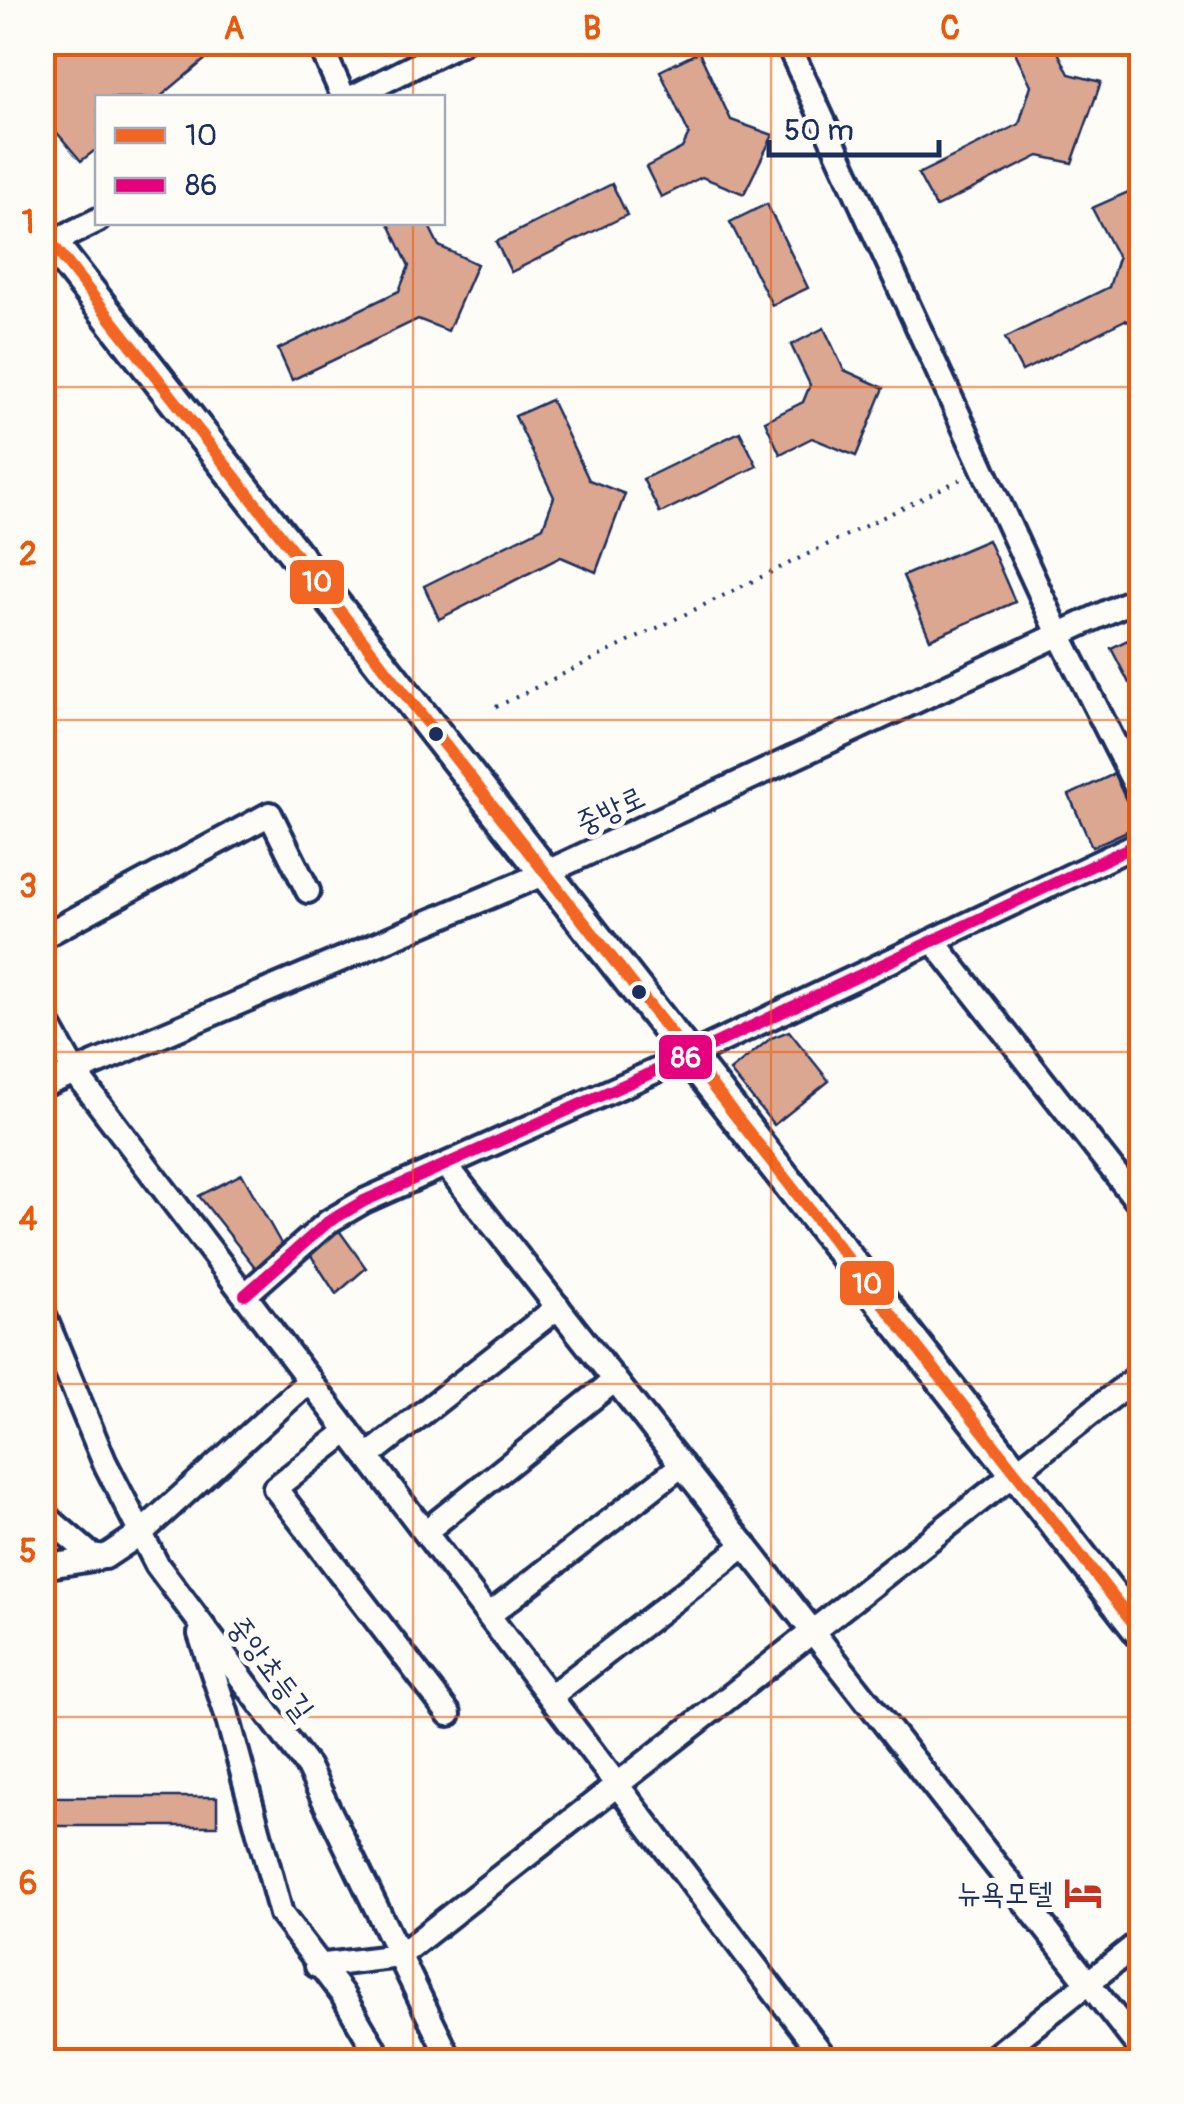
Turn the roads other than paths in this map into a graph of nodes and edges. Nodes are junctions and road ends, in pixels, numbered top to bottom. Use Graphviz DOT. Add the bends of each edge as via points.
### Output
graph roads {
  1 [pos="318,42"];
  2 [pos="462,42"];
  3 [pos="787,42"];
  4 [pos="345,95"];
  5 [pos="353,95"];
  6 [pos="95,221"];
  7 [pos="47,237"];
  8 [pos="1142,596"];
  9 [pos="1059,634"];
  10 [pos="1142,798"];
  11 [pos="1142,842"];
  12 [pos="546,873"];
  13 [pos="308,891"];
  14 [pos="42,936"];
  15 [pos="934,942"];
  16 [pos="42,1014"];
  17 [pos="689,1056"];
  18 [pos="74,1070"];
  19 [pos="42,1086"];
  20 [pos="446,1165"];
  21 [pos="1142,1206"];
  22 [pos="245,1295"];
  23 [pos="558,1308"];
  24 [pos="42,1311"];
  25 [pos="1142,1373"];
  26 [pos="310,1380"];
  27 [pos="615,1380"];
  28 [pos="348,1431"];
  29 [pos="368,1456"];
  30 [pos="682,1465"];
  31 [pos="1015,1473"];
  32 [pos="42,1512"];
  33 [pos="426,1532"];
  34 [pos="141,1533"];
  35 [pos="745,1545"];
  36 [pos="99,1558"];
  37 [pos="42,1566"];
  38 [pos="488,1615"];
  39 [pos="195,1617"];
  40 [pos="812,1631"];
  41 [pos="1142,1634"];
  42 [pos="551,1696"];
  43 [pos="449,1714"];
  44 [pos="617,1784"];
  45 [pos="1142,1940"];
  46 [pos="400,1956"];
  47 [pos="318,1966"];
  48 [pos="1086,1982"];
  49 [pos="1142,2051"];
  50 [pos="382,2062"];
  51 [pos="451,2062"];
  52 [pos="828,2062"];
  53 [pos="988,2062"];
  1 -- 4 [label="street"];
  2 -- 5 [label="street"];
  3 -- 9 [label="street"];
  6 -- 7 [label="street"];
  7 -- 12 [label="main road"];
  8 -- 9 [label="street, 중방로"];
  9 -- 10 [label="street"];
  9 -- 12 [label="street, 중방로"];
  11 -- 15 [label="street"];
  12 -- 17 [label="main road"];
  12 -- 18 [label="street, 중방로"];
  13 -- 14 [label="street" via="270,814"];
  15 -- 17 [label="street"];
  15 -- 21 [label="street"];
  16 -- 18 [label="street"];
  17 -- 20 [label="street"];
  17 -- 31 [label="main road"];
  18 -- 19 [label="street, 중방로"];
  18 -- 22 [label="street"];
  20 -- 22 [label="street" via="346,1210"];
  20 -- 23 [label="street"];
  22 -- 26 [label="street"];
  23 -- 27 [label="street"];
  23 -- 29 [label="street"];
  24 -- 34 [label="street, 중앙초등길"];
  25 -- 31 [label="street"];
  26 -- 28 [label="street"];
  26 -- 34 [label="street"];
  27 -- 30 [label="street"];
  27 -- 33 [label="street"];
  28 -- 29 [label="street"];
  28 -- 43 [label="street" via="275,1488"];
  29 -- 33 [label="street"];
  30 -- 35 [label="street"];
  30 -- 38 [label="street"];
  31 -- 40 [label="street"];
  31 -- 41 [label="main road"];
  32 -- 36 [label="street"];
  33 -- 38 [label="street"];
  34 -- 36 [label="street"];
  34 -- 39 [label="street, 중앙초등길"];
  35 -- 40 [label="street"];
  35 -- 42 [label="street"];
  36 -- 37 [label="street"];
  38 -- 42 [label="street"];
  39 -- 46 [label="street, 중앙초등길" via="308,1767"];
  39 -- 47 [label="street" via="281,1914"];
  40 -- 44 [label="street"];
  40 -- 48 [label="street"];
  42 -- 44 [label="street"];
  44 -- 46 [label="street"];
  44 -- 52 [label="street"];
  45 -- 48 [label="street"];
  46 -- 47 [label="street"];
  46 -- 51 [label="street, 중앙초등길"];
  47 -- 50 [label="street"];
  48 -- 49 [label="street"];
  48 -- 53 [label="street"];
}
